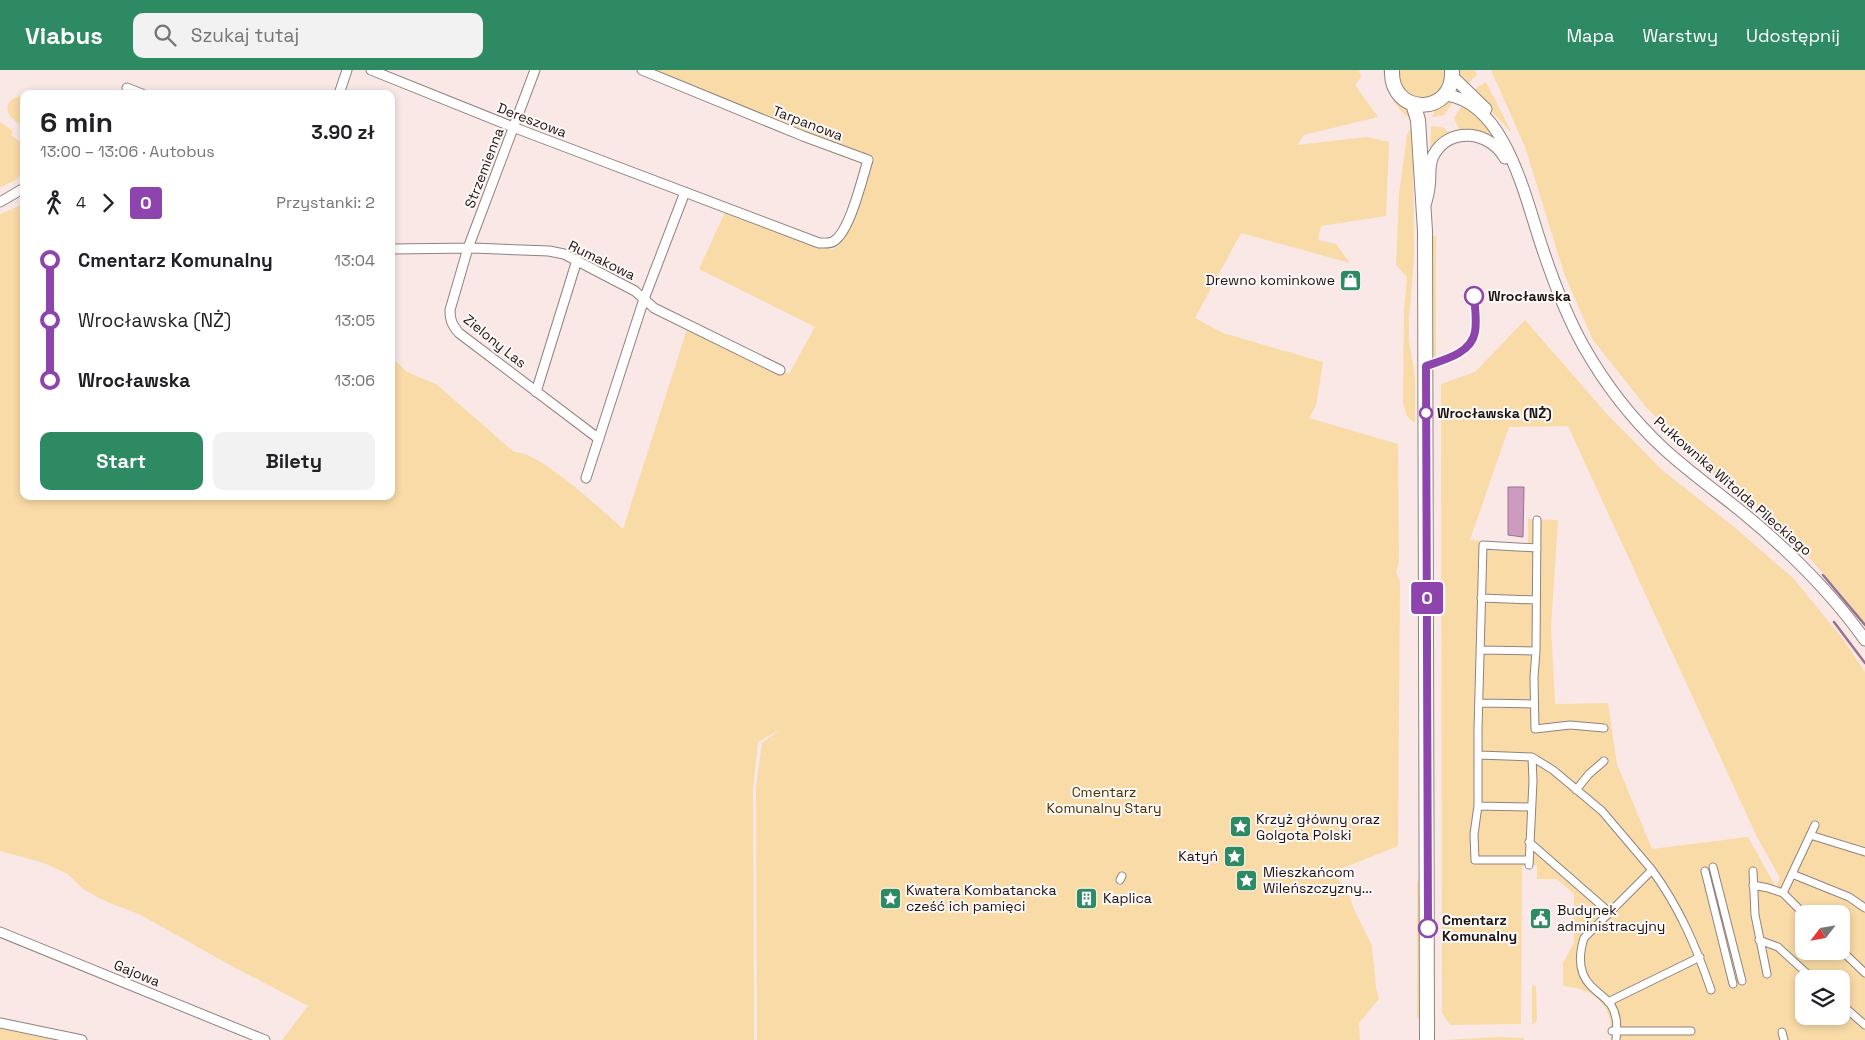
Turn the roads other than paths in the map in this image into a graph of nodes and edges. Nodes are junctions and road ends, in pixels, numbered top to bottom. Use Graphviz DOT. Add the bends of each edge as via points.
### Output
graph roads {
  1 [pos="347,70"];
  2 [pos="371,70"];
  3 [pos="535,70"];
  4 [pos="642,70"];
  5 [pos="1392,70"];
  6 [pos="1452,74"];
  7 [pos="127,88"];
  8 [pos="132,90"];
  9 [pos="340,90"];
  10 [pos="1446,95"];
  11 [pos="1413,104"];
  12 [pos="1431,104"];
  13 [pos="514,128"];
  14 [pos="1422,171"];
  15 [pos="1522,184"];
  16 [pos="20,190"];
  17 [pos="685,192"];
  18 [pos="0,202"];
  19 [pos="1528,205"];
  20 [pos="1424,206"];
  21 [pos="819,243"];
  22 [pos="468,248"];
  23 [pos="395,249"];
  24 [pos="577,260"];
  25 [pos="644,299"];
  26 [pos="780,370"];
  27 [pos="536,392"];
  28 [pos="599,439"];
  29 [pos="586,478"];
  30 [pos="1537,520"];
  31 [pos="1536,548"];
  32 [pos="1481,598"];
  33 [pos="1536,600"];
  34 [pos="1865,640"];
  35 [pos="1480,650"];
  36 [pos="1536,651"];
  37 [pos="1479,703"];
  38 [pos="1534,704"];
  39 [pos="1604,728"];
  40 [pos="1479,755"];
  41 [pos="1532,757"];
  42 [pos="1604,761"];
  43 [pos="1576,790"];
  44 [pos="1478,806"];
  45 [pos="1531,807"];
  46 [pos="1815,825"];
  47 [pos="1810,835"];
  48 [pos="1529,842"];
  49 [pos="1865,852"];
  50 [pos="1713,867"];
  51 [pos="1652,870"];
  52 [pos="1705,871"];
  53 [pos="1753,871"];
  54 [pos="1792,874"];
  55 [pos="1753,885"];
  56 [pos="1783,893"];
  57 [pos="1795,905"];
  58 [pos="1865,908"];
  59 [pos="1609,912"];
  60 [pos="0,932"];
  61 [pos="1759,940"];
  62 [pos="1700,957"];
  63 [pos="1850,959"];
  64 [pos="1803,970"];
  65 [pos="1865,973"];
  66 [pos="1766,974"];
  67 [pos="1742,981"];
  68 [pos="1734,984"];
  69 [pos="1711,990"];
  70 [pos="1608,1002"];
  71 [pos="1850,1012"];
  72 [pos="0,1023"];
  73 [pos="1865,1025"];
  74 [pos="1614,1028"];
  75 [pos="1691,1031"];
  76 [pos="1782,1032"];
  77 [pos="82,1040"];
  78 [pos="265,1040"];
  79 [pos="1427,1040"];
  80 [pos="1616,1040"];
  81 [pos="1784,1040"];
  1 -- 9 [label="street"];
  2 -- 13 [label="street, Dereszowa"];
  3 -- 13 [label="street, Strzemienna"];
  4 -- 21 [label="street, Tarpanowa" via="868,160 851,215 841,234 835,241"];
  5 -- 11 [label="main road" via="1394,87"];
  6 -- 10 [label="main road"];
  6 -- 15 [label="street, Pułkownika Witolda Pileckiego" via="1490,113 1506,135 1519,166"];
  7 -- 8 [label="street"];
  10 -- 12 [label="main road"];
  10 -- 15 [label="street, Pułkownika Witolda Pileckiego" via="1462,99 1488,121 1506,147"];
  11 -- 12 [label="main road"];
  11 -- 14 [label="main road" via="1418,120"];
  12 -- 14 [label="main road"];
  13 -- 17 [label="street, Dereszowa"];
  13 -- 22 [label="street, Strzemienna"];
  14 -- 20 [label="main road"];
  15 -- 19 [label="street, Pułkownika Witolda Pileckiego"];
  16 -- 18 [label="street"];
  17 -- 21 [label="street, Dereszowa"];
  17 -- 25 [label="street"];
  19 -- 20 [label="street" via="1497,146 1480,136 1466,136 1450,139 1433,156"];
  19 -- 34 [label="street, Pułkownika Witolda Pileckiego" via="1557,288 1579,337 1622,404 1662,447 1788,553 1831,597"];
  20 -- 79 [label="main road"];
  22 -- 23 [label="street, Rumakowa"];
  22 -- 24 [label="street, Rumakowa" via="549,251"];
  22 -- 27 [label="street, Zielony Las" via="450,310 453,326"];
  24 -- 25 [label="street, Rumakowa"];
  24 -- 27 [label="street, Zielony Las"];
  25 -- 26 [label="street, Rumakowa" via="654,308"];
  25 -- 28 [label="street"];
  27 -- 28 [label="street, Zielony Las"];
  28 -- 29 [label="street"];
  30 -- 31 [label="street"];
  31 -- 32 [label="street" via="1483,545"];
  31 -- 33 [label="street"];
  32 -- 33 [label="street"];
  32 -- 35 [label="street"];
  33 -- 36 [label="street"];
  35 -- 36 [label="street"];
  35 -- 37 [label="street"];
  36 -- 38 [label="street"];
  37 -- 38 [label="street"];
  37 -- 40 [label="street"];
  38 -- 39 [label="street" via="1535,729 1570,725"];
  40 -- 41 [label="street"];
  40 -- 44 [label="street"];
  41 -- 43 [label="street"];
  41 -- 45 [label="street"];
  42 -- 43 [label="street"];
  43 -- 51 [label="street" via="1602,812"];
  44 -- 45 [label="street"];
  44 -- 48 [label="street" via="1475,860 1529,863"];
  45 -- 48 [label="street"];
  46 -- 47 [label="street"];
  47 -- 49 [label="street"];
  47 -- 54 [label="street"];
  48 -- 59 [label="street"];
  50 -- 67 [label="street"];
  51 -- 59 [label="street"];
  51 -- 62 [label="street" via="1679,912"];
  52 -- 68 [label="street"];
  53 -- 55 [label="street"];
  54 -- 56 [label="street"];
  54 -- 58 [label="street" via="1849,897"];
  55 -- 56 [label="street"];
  55 -- 61 [label="street"];
  56 -- 57 [label="street"];
  59 -- 70 [label="street" via="1584,938 1580,952 1582,970 1589,984"];
  60 -- 78 [label="street, Gajowa"];
  61 -- 64 [label="street" via="1778,947"];
  61 -- 66 [label="street"];
  62 -- 69 [label="street"];
  62 -- 70 [label="street"];
  63 -- 65 [label="street"];
  70 -- 74 [label="street" via="1612,1007"];
  71 -- 73 [label="street"];
  72 -- 77 [label="street"];
  74 -- 75 [label="street"];
  74 -- 80 [label="street"];
  76 -- 81 [label="street"];
}
